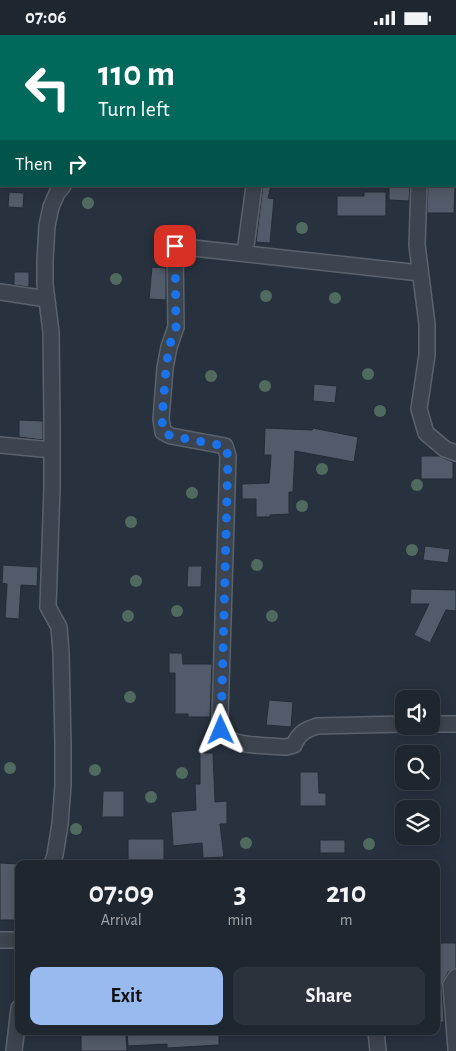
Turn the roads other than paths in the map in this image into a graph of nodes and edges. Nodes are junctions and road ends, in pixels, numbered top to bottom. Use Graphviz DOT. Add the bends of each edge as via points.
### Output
graph roads {
  1 [pos="62,187"];
  2 [pos="254,187"];
  3 [pos="418,187"];
  4 [pos="245,253"];
  5 [pos="420,273"];
  6 [pos="0,292"];
  7 [pos="48,299"];
  8 [pos="0,445"];
  9 [pos="52,450"];
  10 [pos="456,453"];
  11 [pos="395,724"];
  12 [pos="440,724"];
  13 [pos="456,724"];
  14 [pos="53,860"];
  15 [pos="0,940"];
  16 [pos="15,940"];
  17 [pos="456,977"];
  18 [pos="16,1035"];
  19 [pos="376,1035"];
  20 [pos="456,1049"];
  21 [pos="14,1051"];
  22 [pos="378,1051"];
  1 -- 7 [label="street" via="51,207 47,226 45,284"];
  2 -- 4 [label="street"];
  3 -- 5 [label="street"];
  4 -- 5 [label="street"];
  4 -- 11 [label="street" via="175,246 176,327 169,347 162,419 163,432 225,446 228,456 221,730 226,739 237,742 286,747 294,745 305,730 317,726"];
  5 -- 10 [label="street" via="427,324 427,355 420,409 426,433 445,449"];
  6 -- 7 [label="street"];
  7 -- 9 [label="street"];
  8 -- 9 [label="street"];
  9 -- 14 [label="street" via="48,607 59,627 63,745 60,825"];
  12 -- 13 [label="street"];
  15 -- 16 [label="street"];
  17 -- 20 [label="street" via="451,985"];
  18 -- 21 [label="street"];
  19 -- 22 [label="street"];
}
